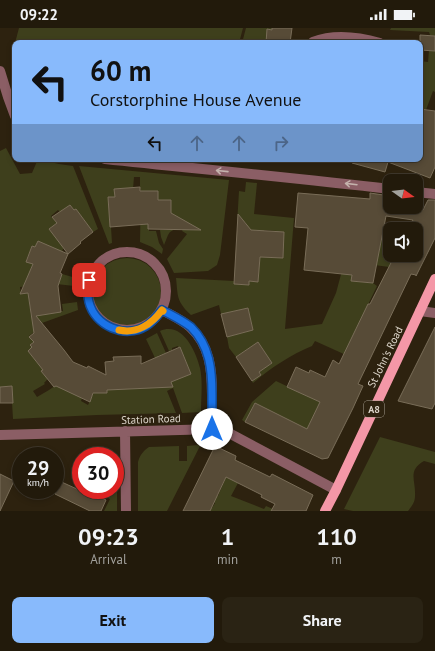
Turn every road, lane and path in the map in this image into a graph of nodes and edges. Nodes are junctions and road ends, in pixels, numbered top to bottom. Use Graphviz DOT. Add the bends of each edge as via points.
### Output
graph roads {
  1 [pos="354,33"];
  2 [pos="318,40"];
  3 [pos="364,40"];
  4 [pos="0,71"];
  5 [pos="12,109"];
  6 [pos="133,162"];
  7 [pos="383,188"];
  8 [pos="423,193"];
  9 [pos="435,194"];
  10 [pos="435,279"];
  11 [pos="162,310"];
  12 [pos="420,311"];
  13 [pos="435,313"];
  14 [pos="212,429"];
  15 [pos="125,431"];
  16 [pos="0,435"];
  17 [pos="336,490"];
  18 [pos="126,511"];
  19 [pos="325,511"];
  1 -- 2 [label="street"];
  1 -- 3 [label="street"];
  4 -- 5 [label="street"];
  7 -- 6 [label="street, one-way"];
  8 -- 9 [label="street"];
  10 -- 12 [label="main road, St John's Road / A8"];
  11 -- 11 [label="street" via="155,320 134,330 112,328 94,314 89,303 87,292 93,270 111,255 121,252 143,255 160,269 164,278 166,295"];
  11 -- 14 [label="street" via="191,328 207,351 212,371"];
  12 -- 13 [label="street"];
  12 -- 17 [label="main road, St John's Road / A8"];
  14 -- 15 [label="street, Station Road"];
  14 -- 17 [label="street, Station Road" via="226,432"];
  15 -- 16 [label="street, Station Road"];
  15 -- 18 [label="street"];
  17 -- 19 [label="main road, St John's Road / A8"];
}
